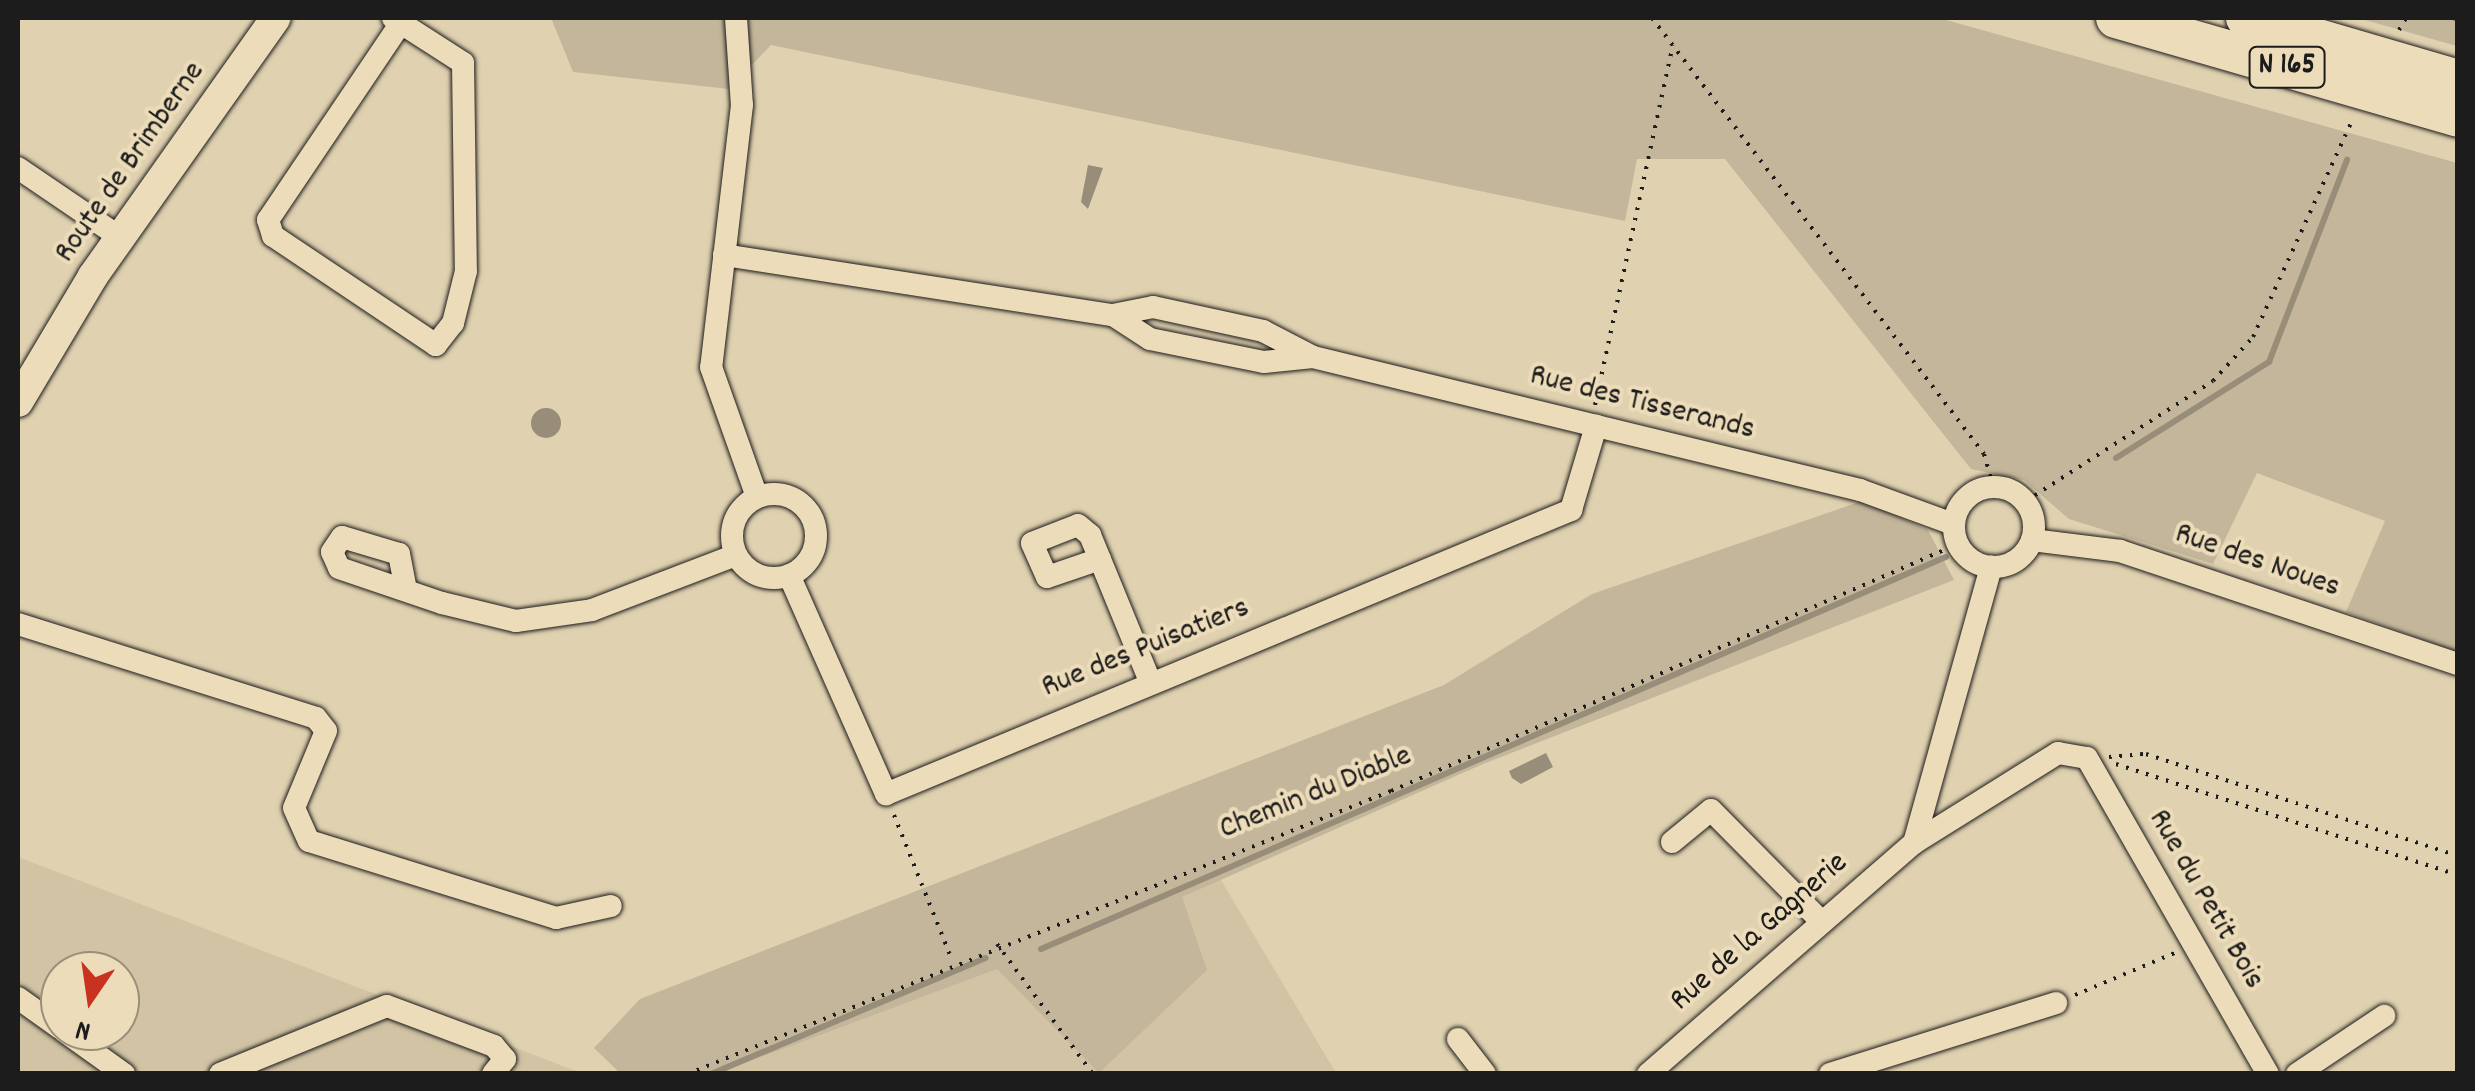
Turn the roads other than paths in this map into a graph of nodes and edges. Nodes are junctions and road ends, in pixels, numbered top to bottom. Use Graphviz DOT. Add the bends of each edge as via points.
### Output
graph roads {
  1 [pos="276,18"];
  2 [pos="736,18"];
  3 [pos="2116,18"];
  4 [pos="2246,18"];
  5 [pos="397,20"];
  6 [pos="2458,80"];
  7 [pos="2458,117"];
  8 [pos="18,168"];
  9 [pos="121,238"];
  10 [pos="724,255"];
  11 [pos="18,402"];
  12 [pos="1593,425"];
  13 [pos="757,497"];
  14 [pos="1955,534"];
  15 [pos="2032,540"];
  16 [pos="736,555"];
  17 [pos="1100,559"];
  18 [pos="1991,567"];
  19 [pos="790,575"];
  20 [pos="406,590"];
  21 [pos="18,624"];
  22 [pos="2458,664"];
  23 [pos="1150,681"];
  24 [pos="2087,758"];
  25 [pos="1672,842"];
  26 [pos="1914,843"];
  27 [pos="611,906"];
  28 [pos="1821,921"];
  29 [pos="18,998"];
  30 [pos="2056,1003"];
  31 [pos="40,1014"];
  32 [pos="2384,1016"];
  33 [pos="1458,1039"];
  34 [pos="92,1051"];
  35 [pos="1659,1070"];
  36 [pos="124,1074"];
  37 [pos="220,1074"];
  38 [pos="493,1074"];
  39 [pos="1485,1074"];
  40 [pos="1830,1074"];
  41 [pos="2268,1074"];
  42 [pos="2297,1074"];
  1 -- 9 [label="street, Route de Brimberne"];
  2 -- 10 [label="street" via="742,105"];
  3 -- 7 [label="highway, N 165"];
  4 -- 6 [label="highway, N 165"];
  5 -- 5 [label="street" via="463,63 466,271 454,323 436,345 273,236 268,220"];
  8 -- 9 [label="street"];
  9 -- 11 [label="street, Route de Brimberne"];
  10 -- 12 [label="street, Rue des Tisserands" via="1113,314 1150,339 1264,362 1314,357"];
  10 -- 13 [label="street" via="711,368"];
  12 -- 14 [label="street, Rue des Tisserands" via="1860,490"];
  12 -- 23 [label="street, Rue des Puisatiers" via="1571,510"];
  13 -- 16 [label="street" via="737,515"];
  13 -- 19 [label="street" via="796,500 813,520 815,546"];
  14 -- 15 [label="street" via="1962,502 1993,486 2026,502"];
  14 -- 18 [label="street"];
  15 -- 18 [label="street" via="2020,558"];
  15 -- 22 [label="street, Rue des Noues" via="2120,550"];
  16 -- 19 [label="street" via="765,577"];
  16 -- 20 [label="street" via="592,610 516,622"];
  17 -- 23 [label="street"];
  18 -- 26 [label="street"];
  19 -- 23 [label="street, Rue des Puisatiers" via="886,794"];
  21 -- 27 [label="street" via="316,718 326,731 294,808 310,841 556,918"];
  24 -- 26 [label="street, Rue de la Gagnerie" via="2058,752"];
  24 -- 41 [label="street, Rue du Petit Bois"];
  25 -- 28 [label="street" via="1711,810"];
  26 -- 28 [label="street, Rue de la Gagnerie"];
  28 -- 35 [label="street, Rue de la Gagnerie"];
  29 -- 31 [label="street"];
  30 -- 40 [label="street"];
  32 -- 42 [label="street"];
  33 -- 39 [label="street"];
  34 -- 36 [label="street"];
  37 -- 38 [label="street" via="387,1006 494,1046 504,1059"];
}
